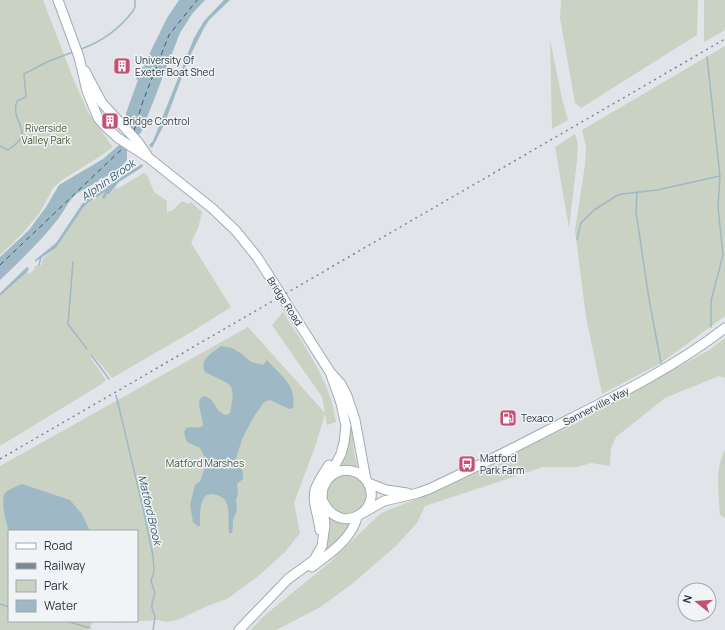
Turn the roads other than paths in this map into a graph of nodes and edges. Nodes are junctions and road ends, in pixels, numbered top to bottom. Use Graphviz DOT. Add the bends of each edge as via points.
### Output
graph roads {
  1 [pos="58,0"];
  2 [pos="83,68"];
  3 [pos="133,143"];
  4 [pos="725,328"];
  5 [pos="330,372"];
  6 [pos="343,415"];
  7 [pos="326,481"];
  8 [pos="367,482"];
  9 [pos="418,494"];
  10 [pos="323,502"];
  11 [pos="359,515"];
  12 [pos="302,568"];
  13 [pos="278,591"];
  14 [pos="240,630"];
  1 -- 2 [label="main road, Bridge Road"];
  2 -- 3 [label="main road, Bridge Road" via="102,103"];
  2 -- 3 [label="main road, Bridge Road" via="87,91 98,118 118,138"];
  3 -- 5 [label="main road, Bridge Road, bridge" via="236,231 257,257"];
  4 -- 9 [label="main road, Sannerville Way" via="671,366 601,404"];
  5 -- 6 [label="main road"];
  5 -- 8 [label="main road, Bridge Road" via="341,384 350,404"];
  6 -- 7 [label="main road" via="346,426 344,443"];
  6 -- 12 [label="main road" via="342,436 338,448 315,490 320,525 319,543 312,557"];
  7 -- 8 [label="main road" via="335,473 345,470 359,474"];
  7 -- 10 [label="main road"];
  8 -- 9 [label="main road" via="386,490"];
  8 -- 11 [label="main road" via="370,501"];
  9 -- 11 [label="main road, Sannerville Way" via="384,501"];
  10 -- 11 [label="main road" via="336,517 346,519"];
  10 -- 12 [label="main road" via="325,525 322,546 314,560"];
  11 -- 13 [label="main road" via="352,530 342,542 292,583"];
  12 -- 13 [label="main road"];
  13 -- 14 [label="main road"];
}
